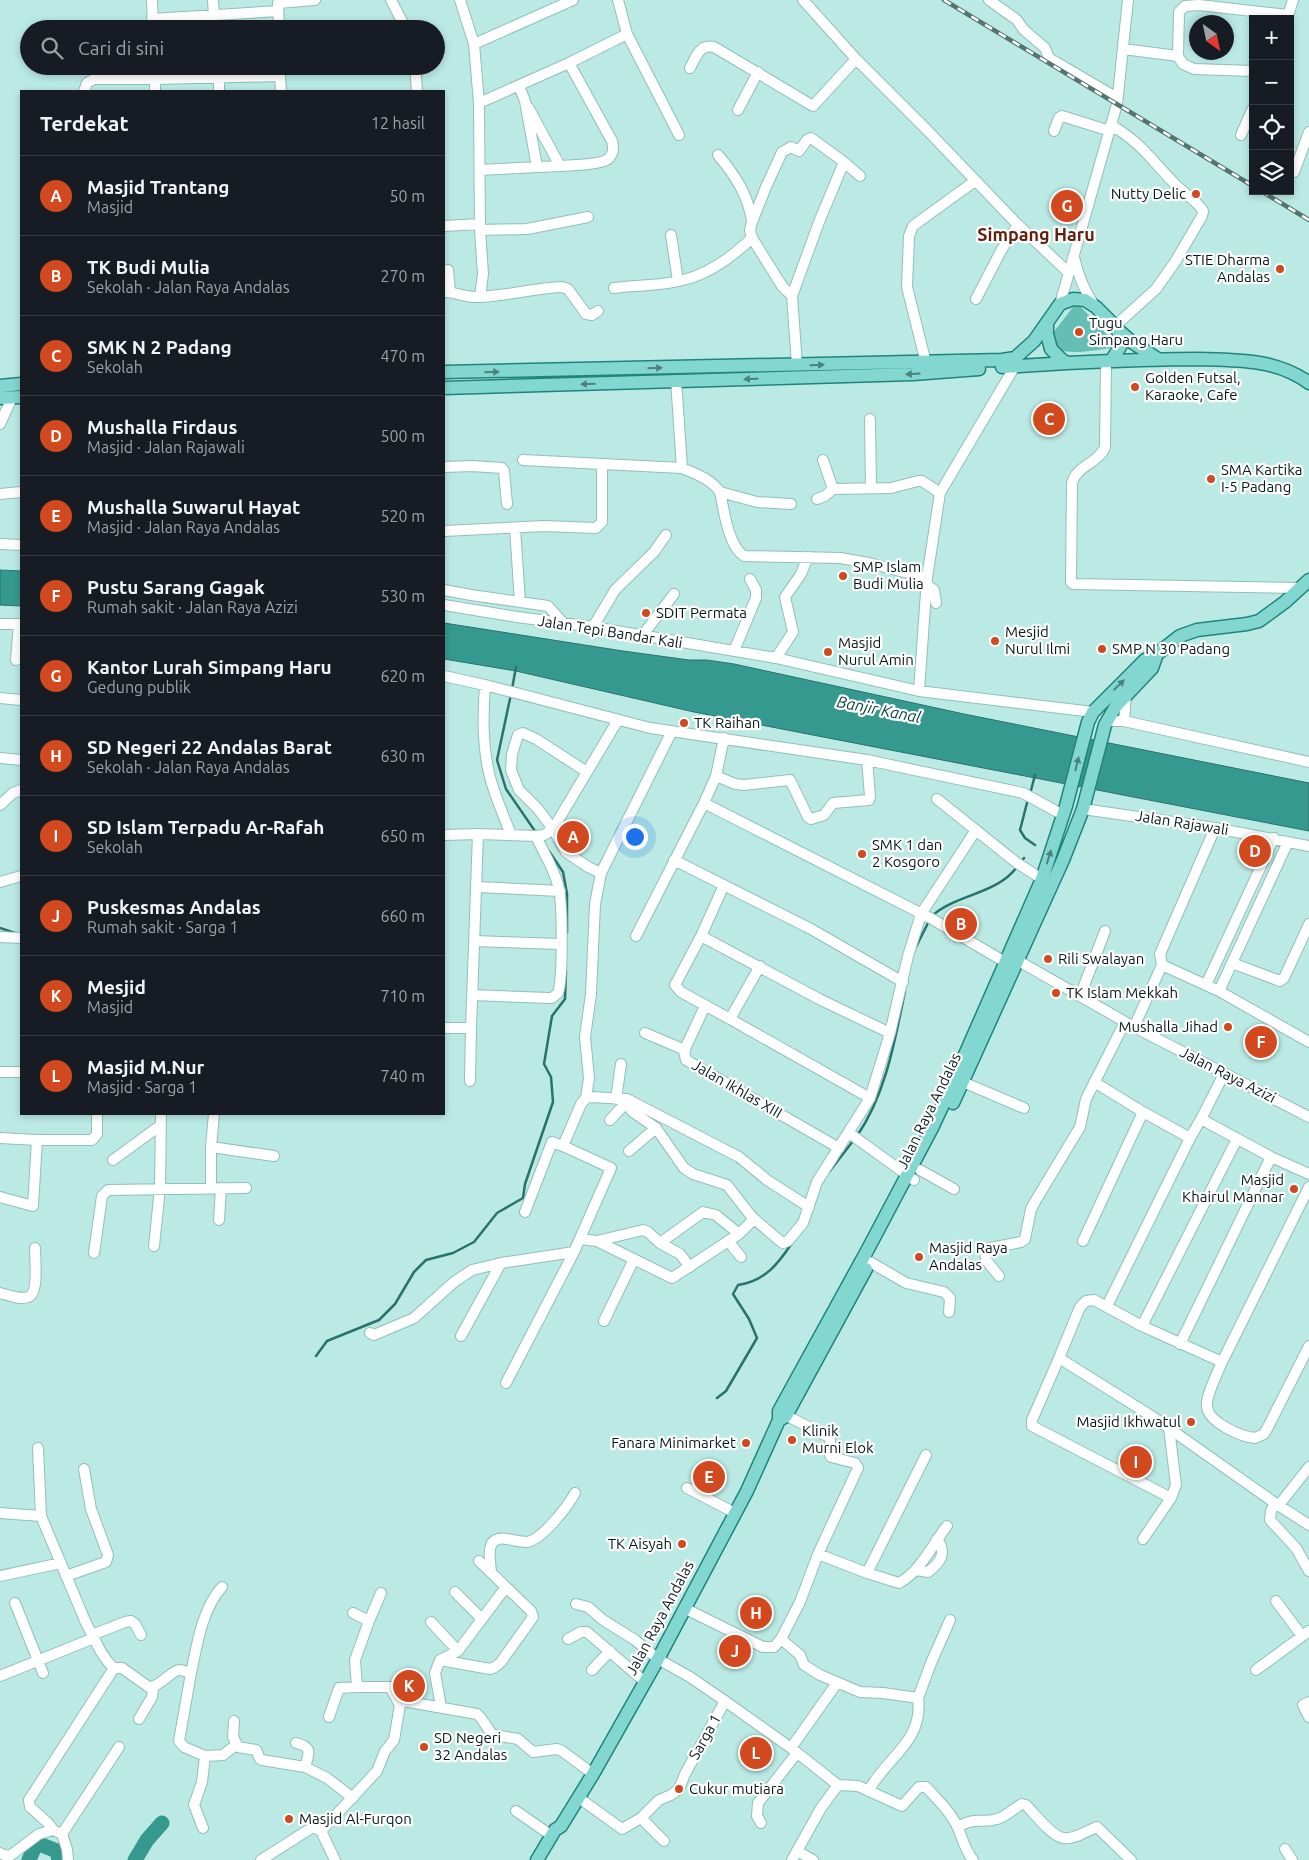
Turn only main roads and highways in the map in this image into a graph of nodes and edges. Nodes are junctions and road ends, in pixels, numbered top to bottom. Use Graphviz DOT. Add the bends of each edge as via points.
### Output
graph roads {
  1 [pos="1047,323"];
  2 [pos="1116,327"];
  3 [pos="1158,359"];
  4 [pos="1108,361"];
  5 [pos="1015,362"];
  6 [pos="1066,362"];
  7 [pos="710,367"];
  8 [pos="531,371"];
  9 [pos="445,372"];
  10 [pos="20,381"];
  11 [pos="710,381"];
  12 [pos="1309,383"];
  13 [pos="0,386"];
  14 [pos="532,386"];
  15 [pos="445,388"];
  16 [pos="1305,584"];
  17 [pos="1158,654"];
  18 [pos="1046,882"];
  19 [pos="980,1031"];
  20 [pos="913,1175"];
  21 [pos="824,1338"];
  22 [pos="561,1826"];
  23 [pos="537,1860"];
  24 [pos="545,1860"];
  1 -- 2 [label="main road" via="1060,304 1073,299 1086,300"];
  1 -- 5 [label="main road"];
  1 -- 6 [label="main road" via="1051,349"];
  2 -- 3 [label="main road"];
  2 -- 4 [label="main road" via="1120,347"];
  3 -- 4 [label="main road"];
  3 -- 12 [label="main road" via="1248,361 1282,369"];
  4 -- 6 [label="main road"];
  5 -- 6 [label="main road"];
  7 -- 5 [label="main road, one-way"];
  5 -- 11 [label="main road, one-way" via="913,374"];
  8 -- 7 [label="main road, one-way"];
  7 -- 11 [label="main road"];
  9 -- 8 [label="main road, one-way"];
  8 -- 14 [label="main road"];
  10 -- 13 [label="main road"];
  11 -- 14 [label="main road, one-way"];
  14 -- 15 [label="main road"];
  16 -- 17 [label="main road" via="1259,621 1188,633 1172,641"];
  17 -- 18 [label="main road, Jalan Raya Andalas" via="1152,668 1116,706 1107,723 1084,806 1063,860"];
  18 -- 17 [label="main road, Jalan Raya Andalas, one-way" via="1090,717 1145,660"];
  18 -- 19 [label="main road, Jalan Raya Andalas"];
  19 -- 20 [label="main road, Jalan Raya Andalas" via="946,1098"];
  19 -- 20 [label="main road, Jalan Raya Andalas" via="963,1082"];
  20 -- 21 [label="main road, Jalan Raya Andalas"];
  20 -- 21 [label="main road, Jalan Raya Andalas" via="870,1262"];
  21 -- 22 [label="main road, Jalan Raya Andalas" via="658,1659"];
  22 -- 23 [label="main road, Jalan Raya Andalas" via="555,1830"];
  22 -- 24 [label="main road, Jalan Raya Andalas" via="561,1833"];
}
